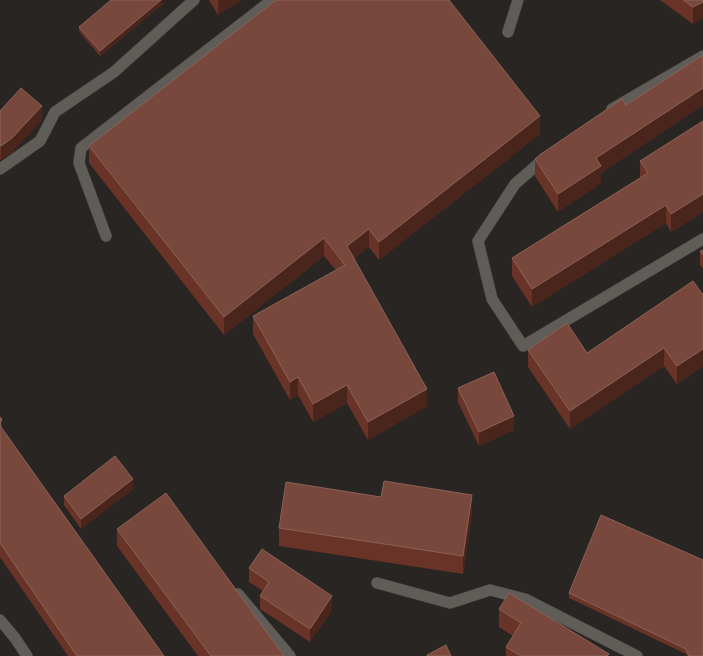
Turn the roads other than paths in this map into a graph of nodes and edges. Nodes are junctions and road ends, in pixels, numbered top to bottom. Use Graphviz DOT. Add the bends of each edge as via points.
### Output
graph roads {
  1 [pos="194,0"];
  2 [pos="272,0"];
  3 [pos="518,0"];
  4 [pos="508,32"];
  5 [pos="703,56"];
  6 [pos="601,115"];
  7 [pos="551,153"];
  8 [pos="0,169"];
  9 [pos="106,236"];
  10 [pos="703,239"];
  11 [pos="230,584"];
  12 [pos="377,584"];
  13 [pos="0,620"];
  14 [pos="27,656"];
  15 [pos="290,656"];
  16 [pos="637,656"];
  1 -- 8 [label="lane" via="114,72 55,112 40,141"];
  2 -- 9 [label="lane" via="81,148 79,163"];
  3 -- 4 [label="lane"];
  5 -- 6 [label="lane"];
  7 -- 10 [label="lane" via="515,184 478,241 492,299 524,346"];
  11 -- 15 [label="lane"];
  12 -- 16 [label="lane" via="450,603 490,590 525,599"];
  13 -- 14 [label="lane"];
}
